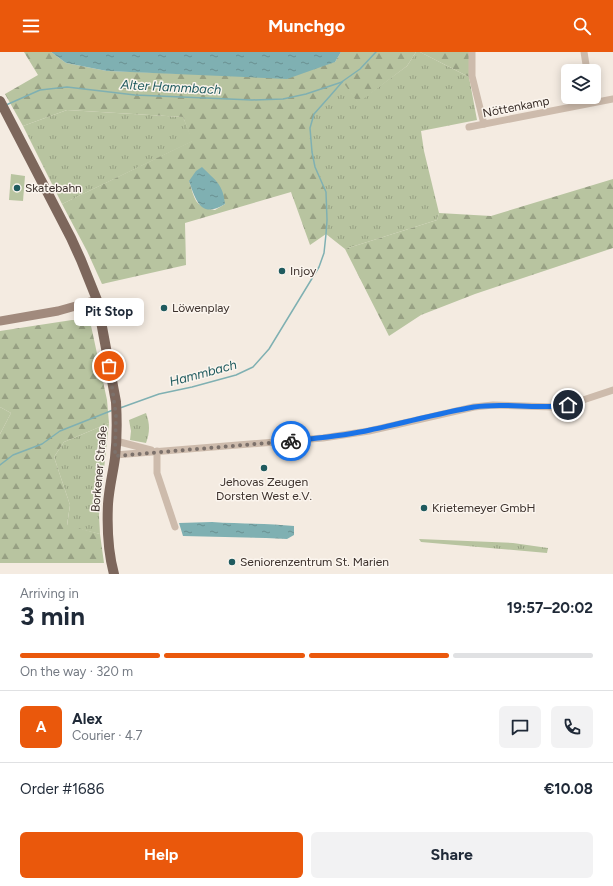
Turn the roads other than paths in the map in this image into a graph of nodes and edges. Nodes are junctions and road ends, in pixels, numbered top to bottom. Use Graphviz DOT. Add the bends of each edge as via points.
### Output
graph roads {
  1 [pos="472,52"];
  2 [pos="584,52"];
  3 [pos="586,64"];
  4 [pos="613,99"];
  5 [pos="601,100"];
  6 [pos="0,101"];
  7 [pos="574,104"];
  8 [pos="484,124"];
  9 [pos="469,127"];
  10 [pos="97,300"];
  11 [pos="0,321"];
  12 [pos="613,390"];
  13 [pos="116,441"];
  14 [pos="157,451"];
  15 [pos="115,456"];
  16 [pos="175,527"];
  17 [pos="114,574"];
  1 -- 8 [label="street" via="472,76"];
  2 -- 3 [label="street"];
  4 -- 5 [label="street, Nöttenkamp"];
  6 -- 10 [label="main road, Borkener Straße" via="72,238"];
  7 -- 8 [label="street, Nöttenkamp"];
  8 -- 9 [label="street, Nöttenkamp"];
  10 -- 11 [label="main road" via="58,311"];
  10 -- 13 [label="main road, Borkener Straße" via="116,402"];
  12 -- 14 [label="street" via="553,407 474,407 323,438"];
  13 -- 14 [label="street"];
  13 -- 15 [label="main road, Borkener Straße"];
  14 -- 15 [label="street"];
  14 -- 16 [label="street" via="157,474"];
  15 -- 17 [label="main road, Borkener Straße" via="108,503 109,546"];
}
